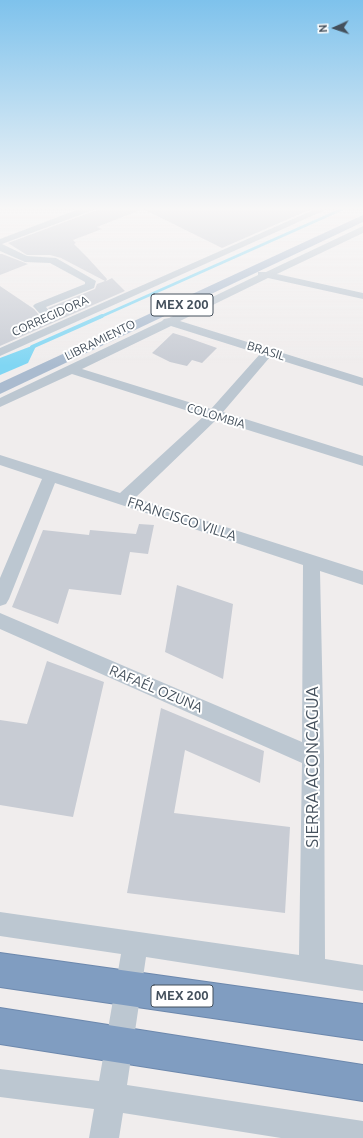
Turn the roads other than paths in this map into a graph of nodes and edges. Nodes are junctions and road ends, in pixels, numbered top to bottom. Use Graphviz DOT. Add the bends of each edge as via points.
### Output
graph roads {
  1 [pos="52,260"];
  2 [pos="208,260"];
  3 [pos="283,260"];
  4 [pos="292,260"];
  5 [pos="259,273"];
  6 [pos="363,296"];
  7 [pos="45,313"];
  8 [pos="168,321"];
  9 [pos="128,335"];
  10 [pos="1,352"];
  11 [pos="268,352"];
  12 [pos="70,369"];
  13 [pos="363,382"];
  14 [pos="0,389"];
  15 [pos="0,403"];
  16 [pos="213,415"];
  17 [pos="0,460"];
  18 [pos="363,461"];
  19 [pos="51,476"];
  20 [pos="124,499"];
  21 [pos="311,562"];
  22 [pos="363,578"];
  23 [pos="0,599"];
  24 [pos="0,621"];
  25 [pos="313,757"];
  26 [pos="0,924"];
  27 [pos="136,943"];
  28 [pos="0,970"];
  29 [pos="312,971"];
  30 [pos="363,978"];
  31 [pos="129,989"];
  32 [pos="363,1022"];
  33 [pos="0,1026"];
  34 [pos="119,1044"];
  35 [pos="0,1083"];
  36 [pos="363,1083"];
  37 [pos="110,1097"];
  38 [pos="363,1136"];
  39 [pos="104,1138"];
  1 -- 7 [label="street" via="91,281 90,286 39,306"];
  2 -- 10 [label="street, CORREGIDORA"];
  3 -- 5 [label="main road, MEX 200"];
  4 -- 5 [label="street, LIBRAMIENTO"];
  5 -- 6 [label="street"];
  5 -- 8 [label="street, LIBRAMIENTO"];
  5 -- 9 [label="main road, MEX 200"];
  8 -- 9 [label="street, LIBRAMIENTO"];
  8 -- 11 [label="street, BRASIL"];
  9 -- 12 [label="street, LIBRAMIENTO"];
  9 -- 14 [label="main road, MEX 200"];
  11 -- 13 [label="street, BRASIL"];
  11 -- 16 [label="street"];
  12 -- 15 [label="street, LIBRAMIENTO"];
  12 -- 16 [label="street, COLOMBIA"];
  16 -- 18 [label="street, COLOMBIA"];
  16 -- 20 [label="street"];
  17 -- 19 [label="street, FRANCISCO VILLA"];
  19 -- 20 [label="street, FRANCISCO VILLA"];
  19 -- 23 [label="street"];
  20 -- 21 [label="street, FRANCISCO VILLA"];
  21 -- 22 [label="street, FRANCISCO VILLA"];
  21 -- 25 [label="street, SIERRA ACONCAGUA"];
  24 -- 25 [label="street, RAFAÉL OZUNA"];
  25 -- 29 [label="street, SIERRA ACONCAGUA"];
  26 -- 27 [label="street"];
  27 -- 29 [label="street"];
  27 -- 31 [label="street"];
  28 -- 31 [label="highway, MEX 200"];
  29 -- 30 [label="street"];
  31 -- 32 [label="highway, MEX 200"];
  31 -- 34 [label="street"];
  33 -- 34 [label="highway"];
  34 -- 36 [label="highway"];
  34 -- 37 [label="street"];
  35 -- 37 [label="street"];
  37 -- 38 [label="street"];
  37 -- 39 [label="street"];
}
